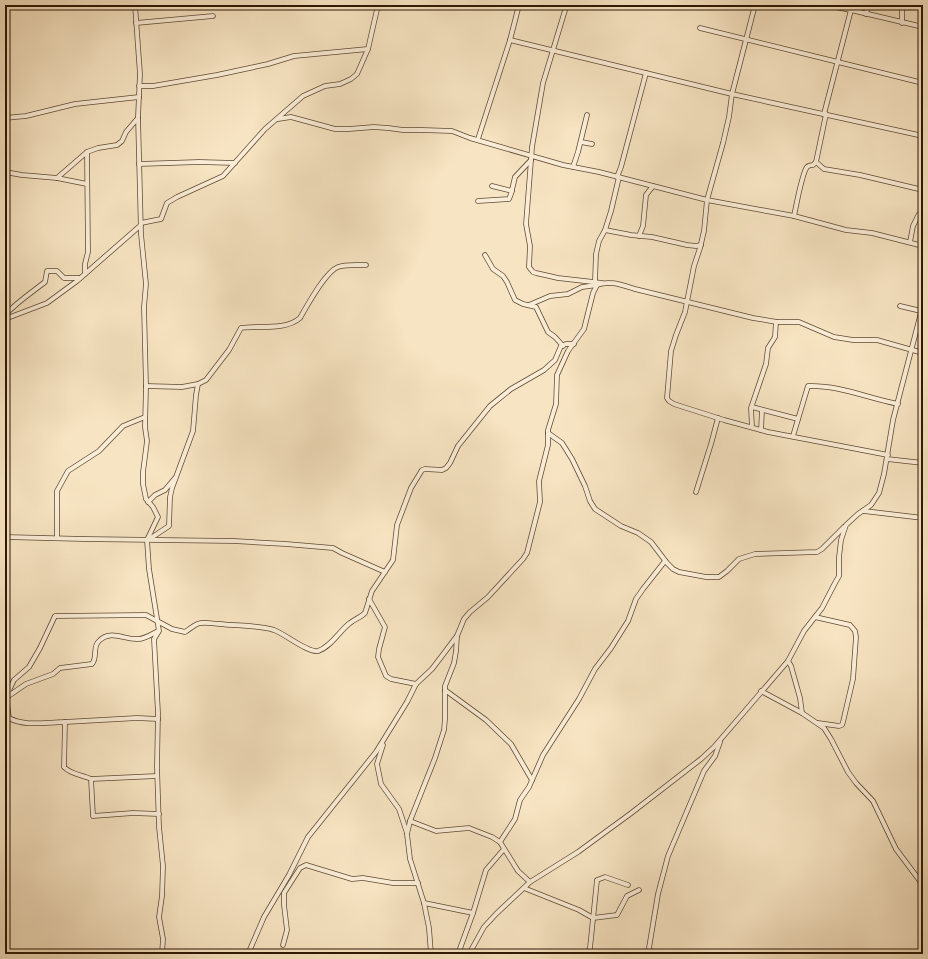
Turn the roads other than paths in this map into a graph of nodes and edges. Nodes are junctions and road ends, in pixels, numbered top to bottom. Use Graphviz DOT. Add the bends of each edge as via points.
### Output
graph roads {
  1 [pos="135,5"];
  2 [pos="378,5"];
  3 [pos="519,5"];
  4 [pos="755,5"];
  5 [pos="825,5"];
  6 [pos="868,5"];
  7 [pos="902,5"];
  8 [pos="566,7"];
  9 [pos="851,7"];
  10 [pos="866,14"];
  11 [pos="213,16"];
  12 [pos="136,23"];
  13 [pos="902,23"];
  14 [pos="923,27"];
  15 [pos="700,28"];
  16 [pos="747,39"];
  17 [pos="510,40"];
  18 [pos="368,48"];
  19 [pos="553,51"];
  20 [pos="837,62"];
  21 [pos="646,72"];
  22 [pos="923,83"];
  23 [pos="139,86"];
  24 [pos="732,94"];
  25 [pos="139,97"];
  26 [pos="825,114"];
  27 [pos="587,115"];
  28 [pos="5,118"];
  29 [pos="138,118"];
  30 [pos="278,119"];
  31 [pos="923,136"];
  32 [pos="478,139"];
  33 [pos="581,142"];
  34 [pos="592,144"];
  35 [pos="87,152"];
  36 [pos="531,157"];
  37 [pos="816,162"];
  38 [pos="139,164"];
  39 [pos="235,164"];
  40 [pos="573,167"];
  41 [pos="5,172"];
  42 [pos="618,177"];
  43 [pos="57,178"];
  44 [pos="87,184"];
  45 [pos="492,186"];
  46 [pos="653,186"];
  47 [pos="923,190"];
  48 [pos="512,191"];
  49 [pos="707,200"];
  50 [pos="478,201"];
  51 [pos="919,214"];
  52 [pos="794,216"];
  53 [pos="141,224"];
  54 [pos="605,230"];
  55 [pos="639,236"];
  56 [pos="910,242"];
  57 [pos="701,245"];
  58 [pos="923,246"];
  59 [pos="485,255"];
  60 [pos="366,265"];
  61 [pos="85,274"];
  62 [pos="80,278"];
  63 [pos="596,283"];
  64 [pos="687,301"];
  65 [pos="529,305"];
  66 [pos="923,305"];
  67 [pos="900,306"];
  68 [pos="921,311"];
  69 [pos="5,315"];
  70 [pos="5,319"];
  71 [pos="776,322"];
  72 [pos="574,344"];
  73 [pos="563,346"];
  74 [pos="912,350"];
  75 [pos="923,353"];
  76 [pos="198,384"];
  77 [pos="146,386"];
  78 [pos="898,404"];
  79 [pos="752,407"];
  80 [pos="762,410"];
  81 [pos="145,417"];
  82 [pos="718,418"];
  83 [pos="798,419"];
  84 [pos="752,427"];
  85 [pos="761,430"];
  86 [pos="548,433"];
  87 [pos="793,436"];
  88 [pos="887,457"];
  89 [pos="923,463"];
  90 [pos="176,476"];
  91 [pos="696,492"];
  92 [pos="148,502"];
  93 [pos="864,511"];
  94 [pos="923,518"];
  95 [pos="846,525"];
  96 [pos="5,537"];
  97 [pos="57,538"];
  98 [pos="147,540"];
  99 [pos="665,561"];
  100 [pos="385,572"];
  101 [pos="369,599"];
  102 [pos="815,617"];
  103 [pos="157,622"];
  104 [pos="159,631"];
  105 [pos="457,636"];
  106 [pos="788,661"];
  107 [pos="416,684"];
  108 [pos="445,690"];
  109 [pos="761,691"];
  110 [pos="6,698"];
  111 [pos="802,713"];
  112 [pos="158,719"];
  113 [pos="65,722"];
  114 [pos="816,722"];
  115 [pos="384,739"];
  116 [pos="720,741"];
  117 [pos="157,776"];
  118 [pos="91,779"];
  119 [pos="532,780"];
  120 [pos="158,814"];
  121 [pos="410,821"];
  122 [pos="407,834"];
  123 [pos="500,842"];
  124 [pos="504,849"];
  125 [pos="530,882"];
  126 [pos="418,883"];
  127 [pos="628,885"];
  128 [pos="923,885"];
  129 [pos="524,888"];
  130 [pos="639,890"];
  131 [pos="424,903"];
  132 [pos="474,913"];
  133 [pos="593,918"];
  134 [pos="283,945"];
  135 [pos="162,954"];
  136 [pos="248,954"];
  137 [pos="431,954"];
  138 [pos="458,954"];
  139 [pos="469,954"];
  140 [pos="588,954"];
  141 [pos="648,954"];
  1 -- 12 [label="street"];
  2 -- 18 [label="street"];
  3 -- 17 [label="street"];
  4 -- 16 [label="street"];
  5 -- 9 [label="street"];
  6 -- 10 [label="street"];
  7 -- 13 [label="street"];
  8 -- 19 [label="street"];
  9 -- 10 [label="street"];
  9 -- 20 [label="street"];
  10 -- 13 [label="street"];
  11 -- 12 [label="street"];
  12 -- 23 [label="street"];
  13 -- 14 [label="street"];
  15 -- 16 [label="street"];
  16 -- 20 [label="street"];
  16 -- 24 [label="street"];
  17 -- 19 [label="street"];
  17 -- 32 [label="street"];
  18 -- 23 [label="street" via="294,56 217,75"];
  18 -- 30 [label="street" via="357,74 351,79 340,84 324,86 303,96"];
  19 -- 21 [label="street"];
  19 -- 36 [label="street" via="543,84"];
  20 -- 22 [label="street"];
  20 -- 26 [label="street"];
  21 -- 24 [label="street"];
  21 -- 42 [label="street"];
  23 -- 25 [label="street"];
  24 -- 26 [label="street"];
  24 -- 49 [label="street" via="723,143"];
  25 -- 28 [label="street" via="75,104 26,116"];
  25 -- 29 [label="street"];
  26 -- 31 [label="street"];
  26 -- 37 [label="street"];
  27 -- 33 [label="street"];
  29 -- 35 [label="street" via="117,145"];
  29 -- 38 [label="street"];
  30 -- 32 [label="street" via="292,117 335,129 349,130 374,127 452,131"];
  30 -- 39 [label="street" via="265,129"];
  32 -- 36 [label="street"];
  33 -- 34 [label="street"];
  33 -- 40 [label="street"];
  35 -- 43 [label="street"];
  35 -- 44 [label="street"];
  36 -- 40 [label="street"];
  36 -- 48 [label="street" via="515,177"];
  36 -- 63 [label="street" via="526,218 530,270 558,278"];
  37 -- 47 [label="street" via="824,169"];
  37 -- 52 [label="street" via="806,168"];
  38 -- 39 [label="street"];
  38 -- 53 [label="street"];
  39 -- 53 [label="street" via="223,176 167,203 161,219"];
  40 -- 42 [label="street"];
  41 -- 43 [label="street"];
  42 -- 46 [label="street"];
  42 -- 54 [label="street"];
  43 -- 44 [label="street"];
  44 -- 61 [label="street" via="88,252"];
  45 -- 48 [label="street"];
  46 -- 49 [label="street"];
  46 -- 55 [label="street" via="646,195"];
  48 -- 50 [label="street" via="508,200"];
  49 -- 52 [label="street"];
  49 -- 57 [label="street"];
  51 -- 56 [label="street" via="913,226"];
  52 -- 56 [label="street" via="846,230"];
  53 -- 61 [label="street"];
  53 -- 77 [label="street" via="146,284"];
  54 -- 55 [label="street"];
  54 -- 63 [label="street" via="596,254"];
  55 -- 57 [label="street" via="652,236 687,245"];
  56 -- 58 [label="street"];
  57 -- 64 [label="street"];
  59 -- 65 [label="street" via="493,269 507,282 515,300"];
  60 -- 76 [label="street" via="333,269 296,322 281,326 241,328 219,365 206,380"];
  61 -- 62 [label="street"];
  62 -- 69 [label="street" via="64,278 57,271 47,271 45,282 18,301"];
  62 -- 70 [label="street" via="47,303"];
  63 -- 64 [label="street" via="622,284"];
  63 -- 65 [label="street"];
  63 -- 72 [label="street" via="584,330"];
  64 -- 71 [label="street"];
  64 -- 82 [label="street" via="671,351 667,398 674,404"];
  65 -- 73 [label="street" via="537,308 548,332"];
  66 -- 68 [label="street"];
  67 -- 68 [label="street"];
  68 -- 74 [label="street"];
  71 -- 74 [label="street" via="799,322 834,337 877,340"];
  71 -- 79 [label="street" via="775,337 768,348 766,364"];
  72 -- 73 [label="street"];
  72 -- 86 [label="street" via="557,375 556,404"];
  73 -- 100 [label="street" via="548,367 502,394 490,406 458,446 446,468 422,470 411,488 397,525 393,560"];
  74 -- 75 [label="street"];
  74 -- 78 [label="street"];
  76 -- 77 [label="street" via="182,387"];
  76 -- 90 [label="street" via="193,431"];
  77 -- 81 [label="street"];
  78 -- 83 [label="street" via="841,389 808,386"];
  78 -- 88 [label="street"];
  79 -- 80 [label="street"];
  79 -- 84 [label="street"];
  80 -- 83 [label="street"];
  80 -- 85 [label="street"];
  81 -- 92 [label="street" via="146,450 143,472"];
  81 -- 97 [label="street" via="123,426 99,451 68,470 57,491"];
  82 -- 84 [label="street"];
  82 -- 91 [label="street"];
  83 -- 87 [label="street"];
  84 -- 85 [label="street"];
  85 -- 87 [label="street"];
  86 -- 99 [label="street" via="562,443 572,459 595,510 651,542"];
  86 -- 105 [label="street" via="548,445 539,481 540,502 527,553 488,597 464,619"];
  87 -- 88 [label="street"];
  88 -- 89 [label="street"];
  88 -- 93 [label="street" via="879,493"];
  90 -- 92 [label="street" via="165,490"];
  90 -- 98 [label="street" via="170,497 169,526"];
  92 -- 98 [label="street" via="158,517"];
  93 -- 94 [label="street"];
  93 -- 95 [label="street"];
  95 -- 99 [label="street" via="817,552 755,554 739,559 719,577 706,578 679,572"];
  95 -- 102 [label="street" via="841,540 839,576"];
  96 -- 97 [label="street"];
  97 -- 98 [label="street"];
  98 -- 100 [label="street" via="241,541 333,548"];
  98 -- 103 [label="street"];
  99 -- 119 [label="street" via="639,594 628,621 612,648 595,669 543,755"];
  100 -- 101 [label="street"];
  101 -- 103 [label="street" via="363,615 316,651 274,630 200,623 186,632"];
  101 -- 107 [label="street" via="385,627 378,657 386,676"];
  102 -- 106 [label="street" via="804,631"];
  102 -- 114 [label="street" via="850,625 855,631 856,638 853,679 842,725"];
  103 -- 104 [label="street"];
  103 -- 110 [label="street" via="146,615 55,616 29,667 14,680"];
  104 -- 110 [label="street" via="138,639 114,635 102,638 96,644 92,664 60,668 53,674 26,684"];
  104 -- 112 [label="street" via="154,639"];
  105 -- 107 [label="street"];
  105 -- 108 [label="street" via="454,663"];
  106 -- 109 [label="street"];
  106 -- 111 [label="street"];
  107 -- 115 [label="street"];
  108 -- 119 [label="street" via="486,720 511,744"];
  108 -- 121 [label="street" via="444,730"];
  109 -- 111 [label="street"];
  109 -- 116 [label="street"];
  110 -- 113 [label="street" via="9,718 16,722"];
  111 -- 114 [label="street"];
  112 -- 113 [label="street"];
  112 -- 117 [label="street"];
  113 -- 118 [label="street" via="64,768 68,772"];
  114 -- 128 [label="street" via="827,732 848,772 873,801 896,849"];
  115 -- 122 [label="street" via="377,764 381,784 400,809"];
  115 -- 136 [label="street" via="308,837 264,917"];
  116 -- 125 [label="street" via="701,759 630,814 578,852"];
  116 -- 141 [label="street" via="668,856 658,894"];
  117 -- 118 [label="street"];
  117 -- 120 [label="street"];
  118 -- 120 [label="street" via="93,816"];
  119 -- 123 [label="street" via="520,800 515,819"];
  120 -- 135 [label="street" via="163,866 159,917 163,939"];
  121 -- 122 [label="street"];
  121 -- 123 [label="street" via="436,831 474,829"];
  122 -- 126 [label="street" via="410,859"];
  123 -- 124 [label="street"];
  124 -- 125 [label="street" via="518,872"];
  124 -- 132 [label="street" via="486,870"];
  125 -- 129 [label="street"];
  126 -- 131 [label="street"];
  126 -- 134 [label="street" via="352,879 303,865 284,894 287,930"];
  127 -- 133 [label="street" via="605,877 597,880"];
  129 -- 133 [label="street"];
  129 -- 139 [label="street" via="484,927"];
  130 -- 133 [label="street" via="627,896 617,915"];
  131 -- 132 [label="street"];
  131 -- 137 [label="street"];
  132 -- 138 [label="street"];
  133 -- 140 [label="street"];
}
